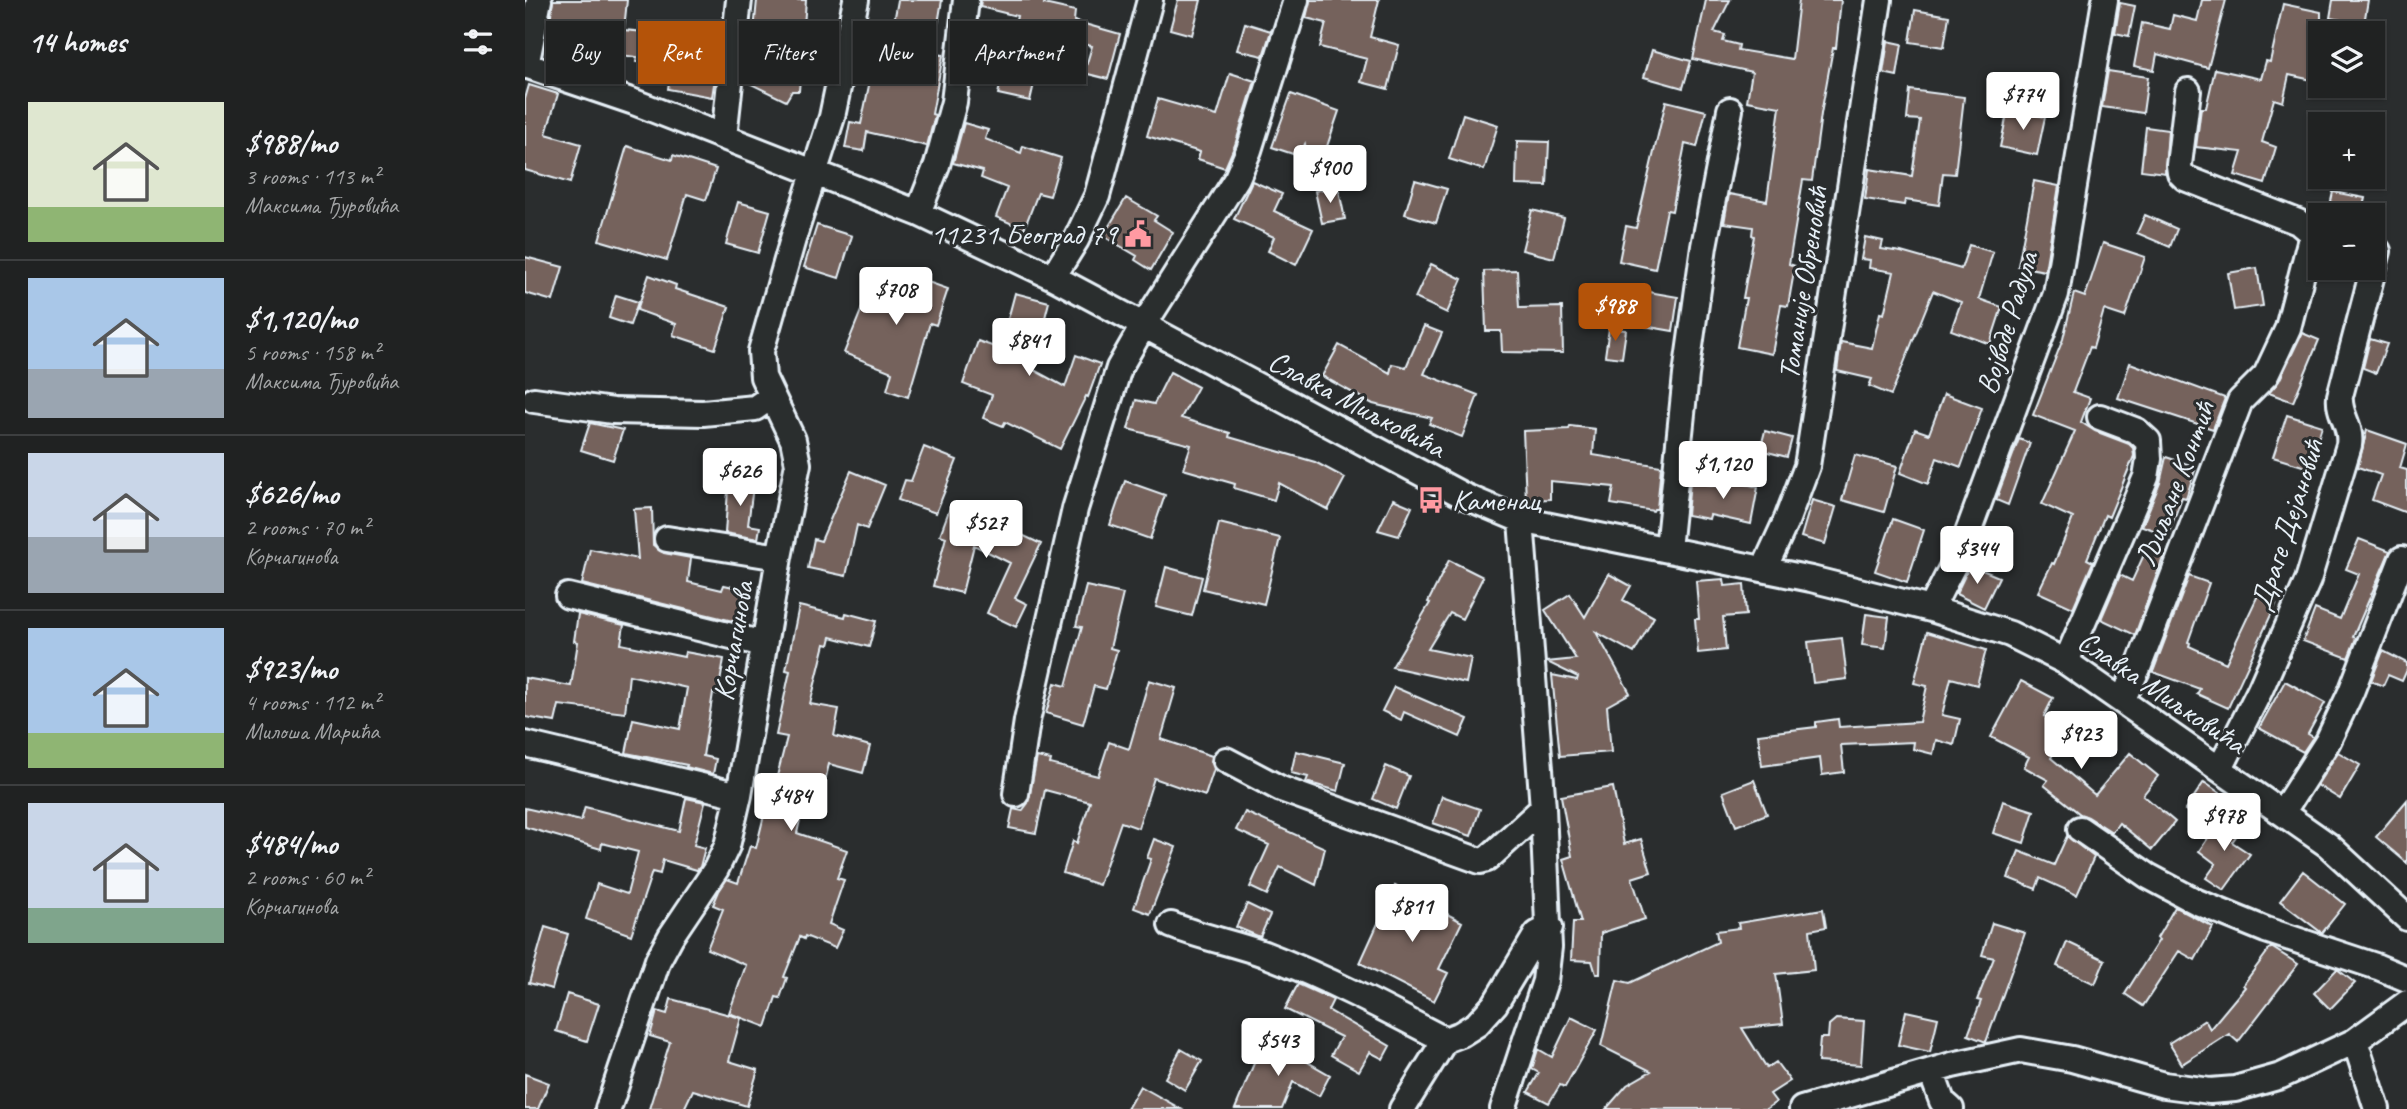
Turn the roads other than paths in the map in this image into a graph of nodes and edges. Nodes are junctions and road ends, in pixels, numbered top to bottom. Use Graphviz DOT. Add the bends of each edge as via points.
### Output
graph roads {
  1 [pos="539,0"];
  2 [pos="739,0"];
  3 [pos="856,0"];
  4 [pos="966,0"];
  5 [pos="1150,0"];
  6 [pos="1296,0"];
  7 [pos="1879,0"];
  8 [pos="2105,0"];
  9 [pos="525,66"];
  10 [pos="2188,92"];
  11 [pos="1730,110"];
  12 [pos="724,137"];
  13 [pos="816,172"];
  14 [pos="918,213"];
  15 [pos="1053,277"];
  16 [pos="2370,280"];
  17 [pos="1143,326"];
  18 [pos="772,396"];
  19 [pos="534,400"];
  20 [pos="2100,416"];
  21 [pos="1521,520"];
  22 [pos="667,540"];
  23 [pos="1668,549"];
  24 [pos="779,557"];
  25 [pos="2402,559"];
  26 [pos="1764,569"];
  27 [pos="568,596"];
  28 [pos="1931,609"];
  29 [pos="765,644"];
  30 [pos="2066,662"];
  31 [pos="2122,700"];
  32 [pos="525,744"];
  33 [pos="1226,760"];
  34 [pos="2220,769"];
  35 [pos="1016,794"];
  36 [pos="739,795"];
  37 [pos="1543,807"];
  38 [pos="2281,813"];
  39 [pos="2080,829"];
  40 [pos="2402,904"];
  41 [pos="1171,925"];
  42 [pos="1550,927"];
  43 [pos="2407,979"];
  44 [pos="2407,1003"];
  45 [pos="1445,1040"];
  46 [pos="2355,1041"];
  47 [pos="1931,1071"];
  48 [pos="608,1109"];
  49 [pos="1402,1109"];
  50 [pos="1503,1109"];
  51 [pos="1802,1109"];
  52 [pos="1951,1109"];
  53 [pos="2377,1109"];
  1 -- 9 [label="street"];
  2 -- 12 [label="street"];
  3 -- 13 [label="street, Корчагинова"];
  4 -- 14 [label="street" via="954,102"];
  5 -- 15 [label="street" via="1097,195"];
  6 -- 17 [label="street" via="1237,178"];
  7 -- 26 [label="street, Томаније Обреновић" via="1807,466"];
  8 -- 28 [label="street, Војводе Радула" via="2056,293 1963,546"];
  9 -- 12 [label="street, Славка Миљковића"];
  10 -- 31 [label="street, Љиљане Контић" via="2179,165 2185,178 2298,222 2311,238 2288,328 2266,376 2241,401"];
  11 -- 23 [label="street" via="1702,259"];
  12 -- 13 [label="street, Славка Миљковића"];
  13 -- 14 [label="street, Славка Миљковића"];
  13 -- 18 [label="street, Корчагинова" via="761,351 761,367"];
  14 -- 15 [label="street, Славка Миљковића"];
  15 -- 17 [label="street, Славка Миљковића"];
  16 -- 34 [label="street, Драге Дејановић" via="2340,396 2350,429 2349,445 2311,568 2260,690"];
  17 -- 21 [label="street, Славка Миљковића" via="1464,496"];
  17 -- 35 [label="street" via="1119,368 1075,509 1027,721"];
  18 -- 19 [label="street" via="755,408 703,413 613,411"];
  18 -- 24 [label="street, Корчагинова" via="793,440 798,464"];
  20 -- 30 [label="street" via="2137,431 2148,441 2149,460 2146,477"];
  21 -- 23 [label="street, Славка Миљковића"];
  21 -- 37 [label="street"];
  22 -- 24 [label="street"];
  23 -- 26 [label="street, Славка Миљковића"];
  24 -- 29 [label="street, Корчагинова"];
  25 -- 38 [label="street" via="2328,741"];
  26 -- 28 [label="street, Славка Миљковића"];
  27 -- 29 [label="street"];
  28 -- 30 [label="street, Славка Миљковића" via="2010,634"];
  29 -- 36 [label="street, Корчагинова"];
  30 -- 31 [label="street, Славка Миљковића"];
  31 -- 34 [label="street, Славка Миљковића"];
  32 -- 36 [label="street"];
  33 -- 37 [label="street" via="1281,789 1480,861"];
  34 -- 38 [label="street, Славка Миљковића"];
  36 -- 48 [label="street, Корчагинова" via="727,846 716,869 659,960"];
  37 -- 42 [label="street"];
  38 -- 40 [label="street, Славка Миљковића"];
  39 -- 43 [label="street" via="2148,876 2197,902"];
  41 -- 45 [label="street" via="1311,973"];
  42 -- 45 [label="street" via="1537,934 1495,1004 1477,1024"];
  42 -- 50 [label="street" via="1545,982"];
  44 -- 46 [label="street"];
  45 -- 49 [label="street"];
  46 -- 47 [label="street" via="2281,1076 2210,1091 2164,1085 2021,1050"];
  46 -- 53 [label="street"];
  47 -- 51 [label="street"];
  47 -- 52 [label="street" via="1942,1101"];
}
